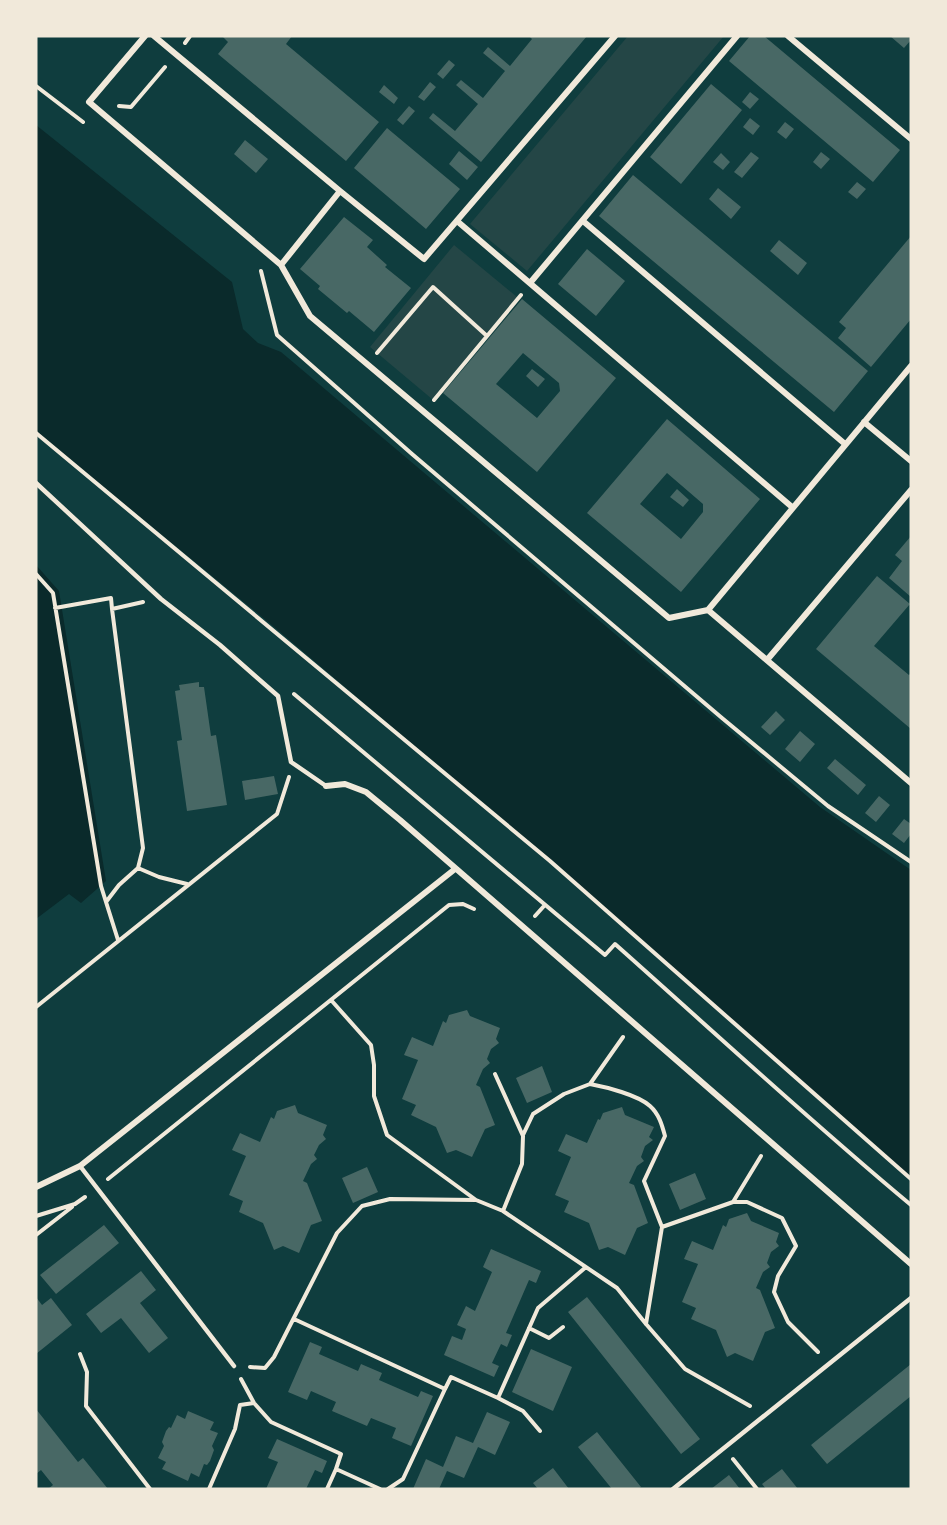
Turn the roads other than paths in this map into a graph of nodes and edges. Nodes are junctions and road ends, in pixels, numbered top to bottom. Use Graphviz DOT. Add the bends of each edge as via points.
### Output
graph roads {
  1 [pos="145,36"];
  2 [pos="154,36"];
  3 [pos="615,36"];
  4 [pos="737,36"];
  5 [pos="788,36"];
  6 [pos="911,139"];
  7 [pos="340,191"];
  8 [pos="458,221"];
  9 [pos="583,221"];
  10 [pos="281,265"];
  11 [pos="531,283"];
  12 [pos="911,366"];
  13 [pos="864,422"];
  14 [pos="845,444"];
  15 [pos="911,461"];
  16 [pos="36,483"];
  17 [pos="911,490"];
  18 [pos="792,507"];
  19 [pos="708,610"];
  20 [pos="767,660"];
  21 [pos="911,783"];
  22 [pos="326,786"];
  23 [pos="455,869"];
  24 [pos="80,1166"];
  25 [pos="36,1187"];
  26 [pos="911,1264"];
  27 [pos="911,1298"];
  28 [pos="234,1366"];
  29 [pos="673,1489"];
  1 -- 10 [label="street" via="89,102"];
  2 -- 7 [label="street"];
  3 -- 8 [label="street"];
  4 -- 9 [label="street"];
  5 -- 6 [label="street"];
  7 -- 8 [label="street" via="424,259"];
  7 -- 10 [label="street"];
  8 -- 11 [label="street"];
  9 -- 11 [label="street"];
  9 -- 14 [label="street"];
  10 -- 19 [label="street" via="310,316 669,618"];
  11 -- 18 [label="street"];
  12 -- 13 [label="street"];
  13 -- 14 [label="street"];
  13 -- 15 [label="street"];
  14 -- 18 [label="street"];
  16 -- 22 [label="lane" via="161,599 278,696 291,762"];
  17 -- 20 [label="street"];
  18 -- 19 [label="street"];
  19 -- 20 [label="street"];
  20 -- 21 [label="street"];
  22 -- 23 [label="street" via="345,784 366,792"];
  23 -- 24 [label="street"];
  23 -- 26 [label="street"];
  24 -- 25 [label="street"];
  24 -- 28 [label="lane"];
  27 -- 29 [label="lane"];
}
